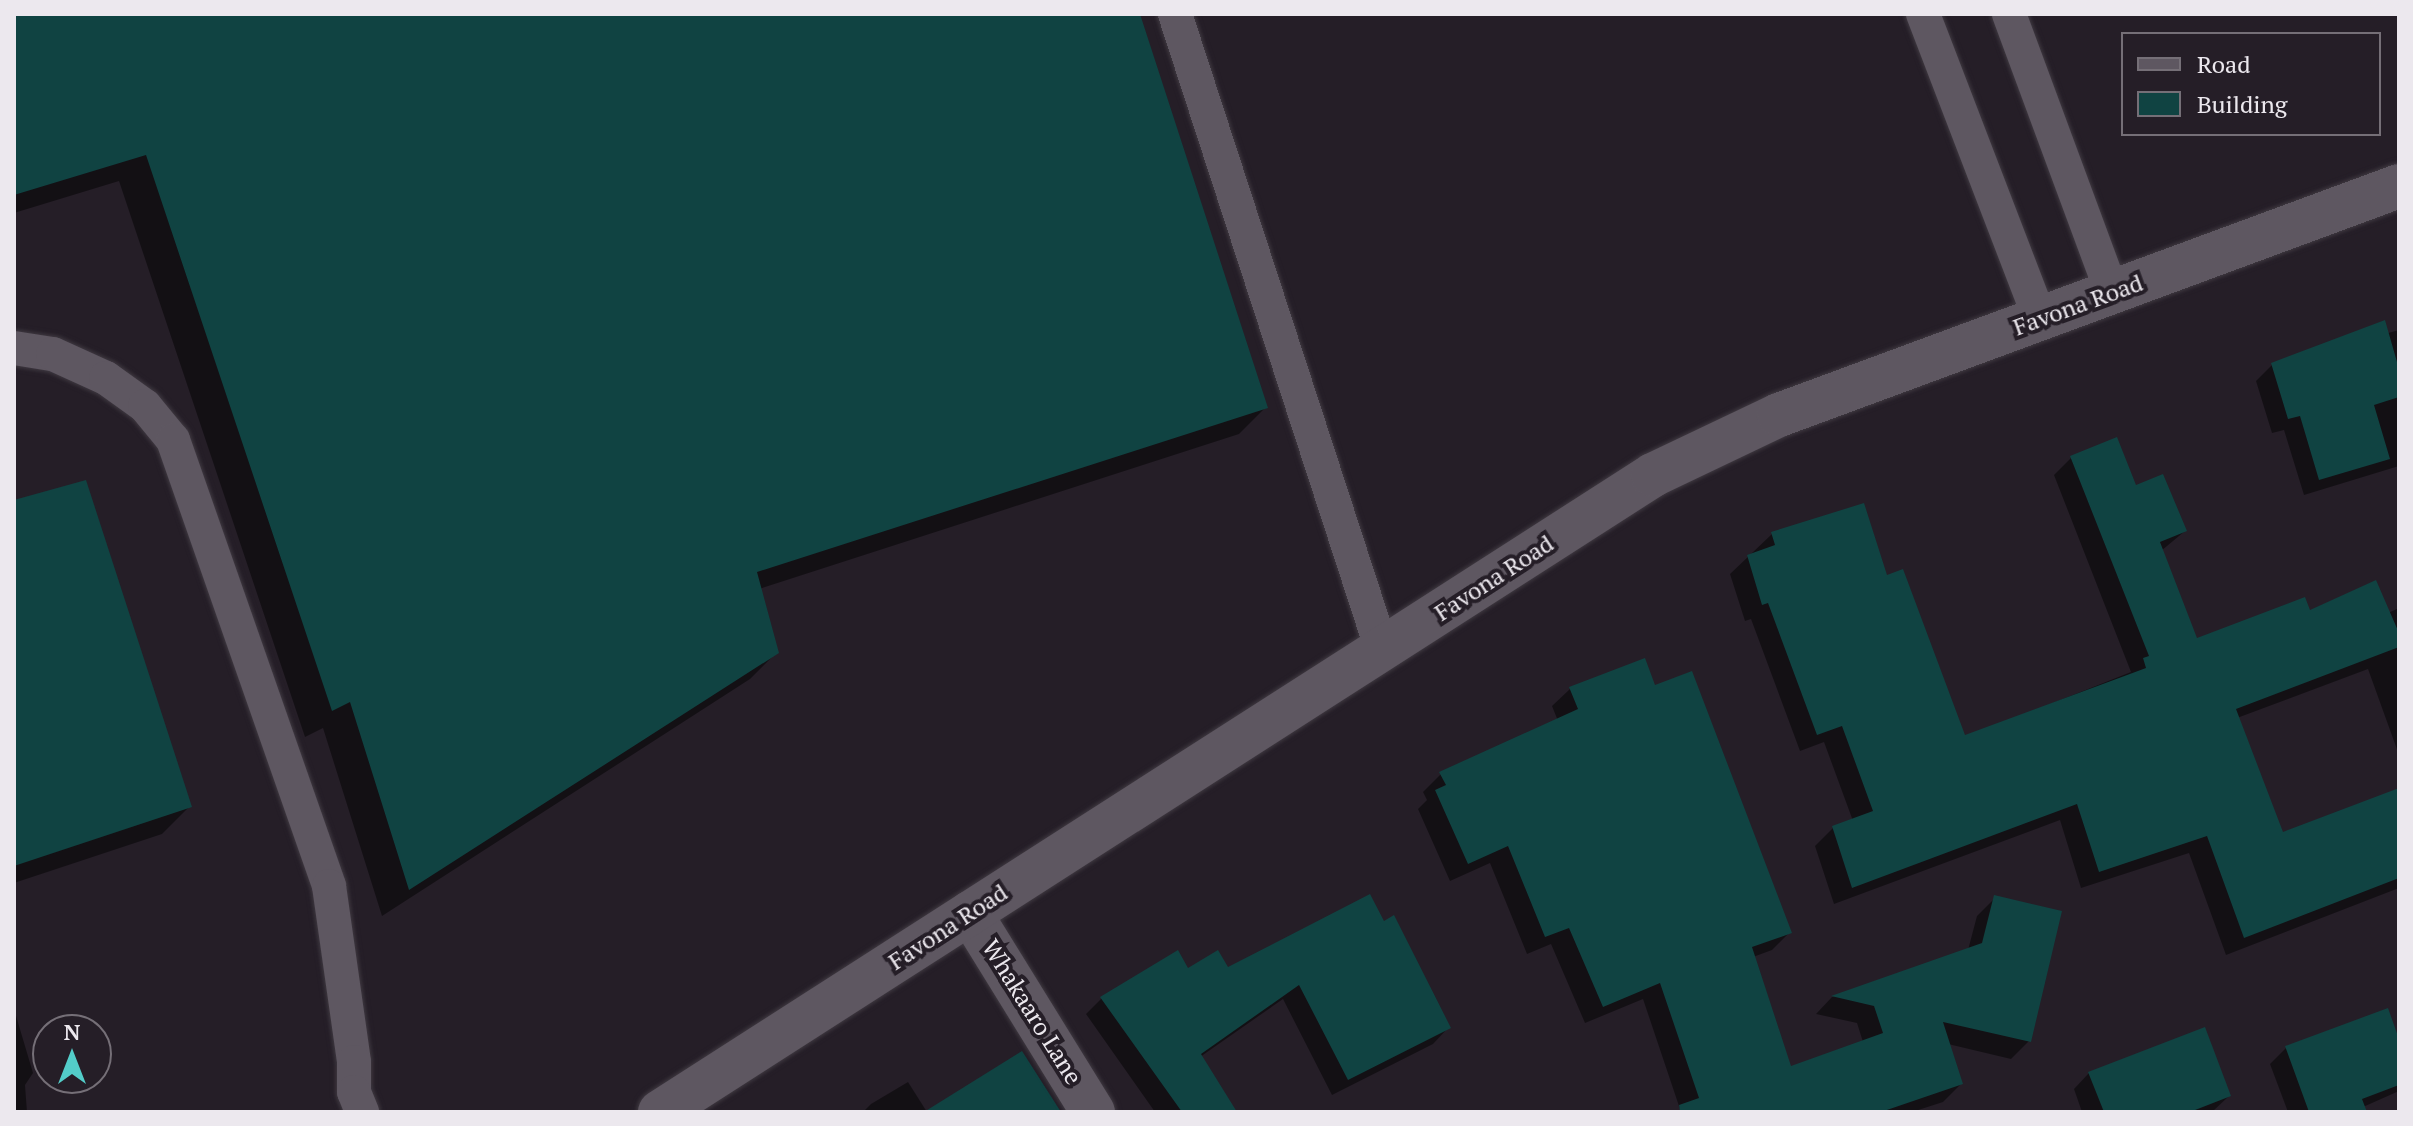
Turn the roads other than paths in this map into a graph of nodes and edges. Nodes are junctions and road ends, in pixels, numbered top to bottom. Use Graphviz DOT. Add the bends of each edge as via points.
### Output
graph roads {
  1 [pos="1175,14"];
  2 [pos="1923,14"];
  3 [pos="2009,14"];
  4 [pos="2399,186"];
  5 [pos="2112,292"];
  6 [pos="2040,319"];
  7 [pos="14,348"];
  8 [pos="1382,650"];
  9 [pos="970,913"];
  10 [pos="362,1112"];
  11 [pos="660,1112"];
  12 [pos="1093,1112"];
  1 -- 8 [label="lane"];
  2 -- 6 [label="lane"];
  3 -- 5 [label="lane"];
  4 -- 5 [label="main road, Favona Road"];
  5 -- 6 [label="main road, Favona Road"];
  6 -- 8 [label="main road, Favona Road" via="1779,415 1653,475"];
  7 -- 10 [label="lane" via="53,354 106,378 145,406 173,440 329,886 354,1092"];
  8 -- 9 [label="main road, Favona Road"];
  9 -- 11 [label="main road, Favona Road"];
  9 -- 12 [label="main road, Whakaaro Lane"];
}
